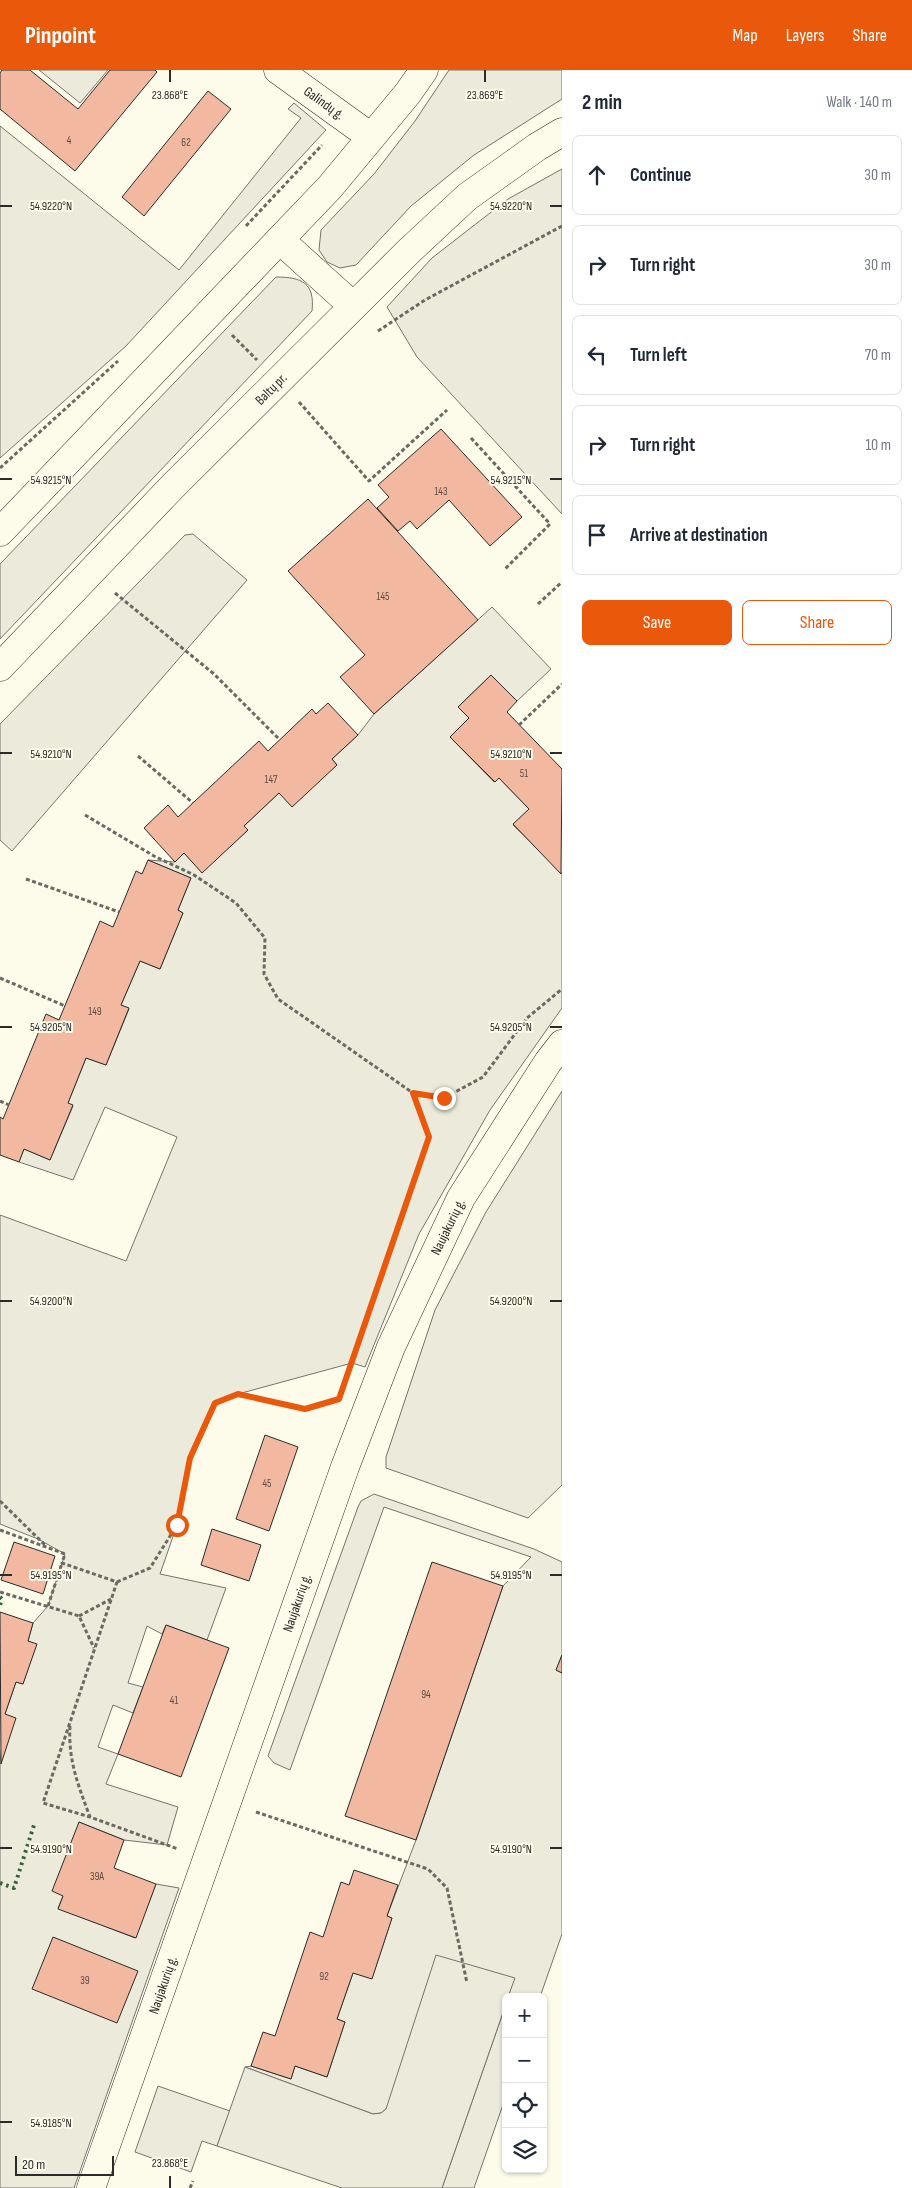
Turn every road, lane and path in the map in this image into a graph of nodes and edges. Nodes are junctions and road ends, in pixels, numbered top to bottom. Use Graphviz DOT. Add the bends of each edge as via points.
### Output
graph roads {
  1 [pos="278,70"];
  2 [pos="424,70"];
  3 [pos="346,119"];
  4 [pos="562,132"];
  5 [pos="371,137"];
  6 [pos="549,145"];
  7 [pos="562,226"];
  8 [pos="240,233"];
  9 [pos="280,240"];
  10 [pos="353,306"];
  11 [pos="378,330"];
  12 [pos="121,358"];
  13 [pos="298,400"];
  14 [pos="447,410"];
  15 [pos="471,438"];
  16 [pos="0,468"];
  17 [pos="0,532"];
  18 [pos="505,569"];
  19 [pos="562,582"];
  20 [pos="115,593"];
  21 [pos="538,604"];
  22 [pos="0,667"];
  23 [pos="562,684"];
  24 [pos="520,725"];
  25 [pos="280,740"];
  26 [pos="138,756"];
  27 [pos="193,802"];
  28 [pos="86,815"];
  29 [pos="26,879"];
  30 [pos="119,912"];
  31 [pos="0,978"];
  32 [pos="562,989"];
  33 [pos="65,1006"];
  34 [pos="562,1044"];
  35 [pos="413,1093"];
  36 [pos="0,1101"];
  37 [pos="8,1105"];
  38 [pos="365,1325"];
  39 [pos="339,1399"];
  40 [pos="0,1502"];
  41 [pos="0,1530"];
  42 [pos="48,1548"];
  43 [pos="62,1563"];
  44 [pos="117,1582"];
  45 [pos="0,1592"];
  46 [pos="111,1599"];
  47 [pos="48,1606"];
  48 [pos="78,1616"];
  49 [pos="94,1649"];
  50 [pos="70,1721"];
  51 [pos="227,1802"];
  52 [pos="90,1817"];
  53 [pos="207,1859"];
  54 [pos="467,1983"];
  55 [pos="193,2181"];
  56 [pos="91,2188"];
  57 [pos="190,2188"];
  1 -- 3 [label="street, Galindų g."];
  2 -- 5 [label="street"];
  3 -- 5 [label="street, Galindų g."];
  3 -- 8 [label="path"];
  4 -- 6 [label="street, Baltų pr."];
  5 -- 9 [label="street"];
  6 -- 10 [label="street, Baltų pr." via="467,197"];
  7 -- 11 [label="path"];
  9 -- 10 [label="street"];
  9 -- 17 [label="street"];
  10 -- 22 [label="street, Baltų pr." via="172,486"];
  12 -- 16 [label="path"];
  13 -- 14 [label="path" via="369,480"];
  15 -- 18 [label="path" via="550,524"];
  19 -- 21 [label="path"];
  20 -- 25 [label="path" via="214,674"];
  23 -- 24 [label="path"];
  26 -- 27 [label="path"];
  28 -- 35 [label="path" via="154,856 194,875 236,903 265,938 264,974 278,999"];
  29 -- 30 [label="path"];
  31 -- 33 [label="path"];
  32 -- 35 [label="path" via="527,1018 483,1077 444,1098"];
  34 -- 51 [label="street, Naujakurių g." via="461,1198 391,1347 345,1467"];
  35 -- 38 [label="path" via="429,1137"];
  36 -- 37 [label="path"];
  39 -- 44 [label="path" via="305,1409 238,1394 215,1403 190,1458 177,1525 150,1568"];
  40 -- 42 [label="path"];
  41 -- 42 [label="path"];
  42 -- 43 [label="path" via="65,1554"];
  43 -- 44 [label="path"];
  43 -- 47 [label="path"];
  44 -- 46 [label="path"];
  45 -- 47 [label="path"];
  46 -- 48 [label="path"];
  46 -- 49 [label="path"];
  47 -- 48 [label="path"];
  48 -- 49 [label="path"];
  49 -- 50 [label="path"];
  50 -- 52 [label="path" via="72,1770"];
  50 -- 52 [label="path" via="43,1803"];
  51 -- 53 [label="street, Naujakurių g."];
  51 -- 54 [label="path" via="428,1869 447,1888"];
  52 -- 53 [label="path"];
  53 -- 56 [label="street, Naujakurių g."];
  55 -- 57 [label="path"];
}
